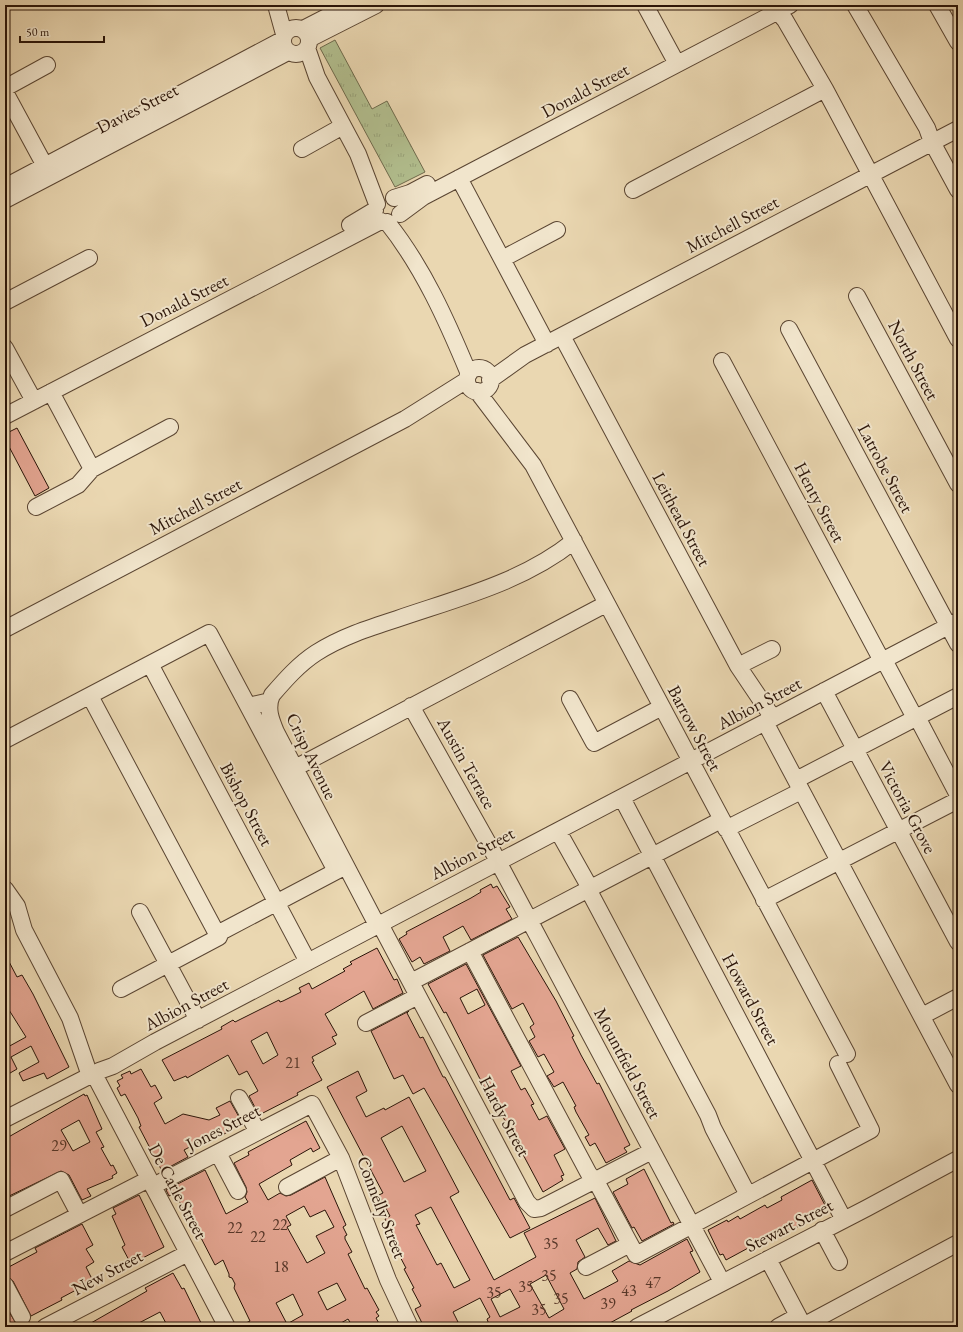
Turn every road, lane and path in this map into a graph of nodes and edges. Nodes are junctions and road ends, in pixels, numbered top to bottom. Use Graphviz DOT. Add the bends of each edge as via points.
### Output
graph roads {
  1 [pos="278,5"];
  2 [pos="350,5"];
  3 [pos="376,5"];
  4 [pos="645,5"];
  5 [pos="855,5"];
  6 [pos="937,5"];
  7 [pos="777,7"];
  8 [pos="296,40"];
  9 [pos="958,42"];
  10 [pos="674,60"];
  11 [pos="47,65"];
  12 [pos="5,88"];
  13 [pos="825,90"];
  14 [pos="5,92"];
  15 [pos="343,126"];
  16 [pos="958,128"];
  17 [pos="932,142"];
  18 [pos="302,149"];
  19 [pos="45,166"];
  20 [pos="872,174"];
  21 [pos="459,178"];
  22 [pos="5,187"];
  23 [pos="633,190"];
  24 [pos="958,190"];
  25 [pos="5,200"];
  26 [pos="388,210"];
  27 [pos="557,230"];
  28 [pos="89,258"];
  29 [pos="502,259"];
  30 [pos="857,296"];
  31 [pos="5,302"];
  32 [pos="204,306"];
  33 [pos="789,329"];
  34 [pos="562,336"];
  35 [pos="958,339"];
  36 [pos="547,344"];
  37 [pos="5,348"];
  38 [pos="722,361"];
  39 [pos="479,380"];
  40 [pos="51,392"];
  41 [pos="31,397"];
  42 [pos="5,406"];
  43 [pos="5,416"];
  44 [pos="170,427"];
  45 [pos="92,469"];
  46 [pos="958,484"];
  47 [pos="36,508"];
  48 [pos="571,537"];
  49 [pos="606,604"];
  50 [pos="953,623"];
  51 [pos="5,628"];
  52 [pos="958,644"];
  53 [pos="772,649"];
  54 [pos="883,660"];
  55 [pos="150,664"];
  56 [pos="738,666"];
  57 [pos="824,691"];
  58 [pos="90,696"];
  59 [pos="958,696"];
  60 [pos="570,699"];
  61 [pos="270,701"];
  62 [pos="248,706"];
  63 [pos="411,706"];
  64 [pos="662,707"];
  65 [pos="916,718"];
  66 [pos="769,720"];
  67 [pos="5,740"];
  68 [pos="855,750"];
  69 [pos="688,756"];
  70 [pos="295,768"];
  71 [pos="798,786"];
  72 [pos="958,794"];
  73 [pos="302,796"];
  74 [pos="622,798"];
  75 [pos="958,800"];
  76 [pos="724,824"];
  77 [pos="558,830"];
  78 [pos="898,831"];
  79 [pos="652,856"];
  80 [pos="498,862"];
  81 [pos="839,862"];
  82 [pos="341,868"];
  83 [pos="5,889"];
  84 [pos="589,889"];
  85 [pos="764,900"];
  86 [pos="277,902"];
  87 [pos="5,904"];
  88 [pos="140,912"];
  89 [pos="529,920"];
  90 [pos="379,925"];
  91 [pos="24,930"];
  92 [pos="217,934"];
  93 [pos="958,942"];
  94 [pos="470,951"];
  95 [pos="308,962"];
  96 [pos="169,964"];
  97 [pos="121,989"];
  98 [pos="415,989"];
  99 [pos="958,997"];
  100 [pos="922,1016"];
  101 [pos="198,1020"];
  102 [pos="366,1023"];
  103 [pos="94,1074"];
  104 [pos="958,1085"];
  105 [pos="239,1098"];
  106 [pos="312,1104"];
  107 [pos="5,1120"];
  108 [pos="258,1132"];
  109 [pos="652,1150"];
  110 [pos="218,1153"];
  111 [pos="341,1158"];
  112 [pos="958,1159"];
  113 [pos="813,1161"];
  114 [pos="596,1182"];
  115 [pos="151,1183"];
  116 [pos="287,1187"];
  117 [pos="238,1191"];
  118 [pos="748,1195"];
  119 [pos="5,1209"];
  120 [pos="79,1214"];
  121 [pos="844,1220"];
  122 [pos="692,1225"];
  123 [pos="822,1230"];
  124 [pos="958,1243"];
  125 [pos="630,1244"];
  126 [pos="5,1253"];
  127 [pos="188,1253"];
  128 [pos="768,1259"];
  129 [pos="839,1262"];
  130 [pos="586,1267"];
  131 [pos="722,1282"];
  132 [pos="5,1285"];
  133 [pos="22,1317"];
  134 [pos="802,1323"];
  135 [pos="45,1327"];
  136 [pos="227,1327"];
  137 [pos="410,1327"];
  138 [pos="637,1327"];
  139 [pos="778,1327"];
  1 -- 8 [label="street, Barrow Street"];
  2 -- 8 [label="street, Davies Street"];
  3 -- 8 [label="street, Davies Street"];
  4 -- 10 [label="street"];
  5 -- 17 [label="street" via="927,128"];
  6 -- 9 [label="street"];
  7 -- 10 [label="street, Donald Street"];
  7 -- 13 [label="street"];
  8 -- 15 [label="street, Barrow Street"];
  8 -- 19 [label="street, Davies Street"];
  8 -- 25 [label="street, Davies Street"];
  10 -- 21 [label="street, Donald Street"];
  10 -- 26 [label="street, Donald Street" via="410,193"];
  11 -- 12 [label="street"];
  13 -- 20 [label="street"];
  13 -- 23 [label="street"];
  14 -- 19 [label="street"];
  15 -- 18 [label="street"];
  15 -- 26 [label="street, Barrow Street"];
  16 -- 17 [label="street, Mitchell Street"];
  17 -- 20 [label="street, Mitchell Street"];
  17 -- 24 [label="street"];
  19 -- 22 [label="street, Davies Street"];
  20 -- 34 [label="street, Mitchell Street"];
  20 -- 35 [label="street"];
  21 -- 26 [label="street, Donald Street" via="423,197"];
  21 -- 29 [label="street"];
  26 -- 32 [label="street, Donald Street"];
  26 -- 39 [label="street, Barrow Street"];
  27 -- 29 [label="street"];
  28 -- 31 [label="street"];
  29 -- 36 [label="street"];
  30 -- 46 [label="street, North Street"];
  32 -- 40 [label="street, Donald Street"];
  32 -- 41 [label="street, Donald Street"];
  33 -- 50 [label="street, Latrobe Street"];
  34 -- 36 [label="street, Mitchell Street"];
  34 -- 56 [label="street, Leithead Street"];
  36 -- 39 [label="street, Mitchell Street"];
  37 -- 41 [label="street"];
  38 -- 54 [label="street, Henty Street"];
  39 -- 48 [label="street, Barrow Street" via="509,436 532,465"];
  39 -- 51 [label="street, Mitchell Street"];
  40 -- 41 [label="street, Donald Street"];
  40 -- 45 [label="street"];
  41 -- 42 [label="street, Donald Street"];
  41 -- 43 [label="street, Donald Street"];
  44 -- 45 [label="street"];
  45 -- 47 [label="street" via="78,485"];
  48 -- 49 [label="street, Barrow Street"];
  48 -- 61 [label="street, Crisp Avenue" via="520,575 366,629 330,645 297,668"];
  49 -- 63 [label="street"];
  49 -- 64 [label="street, Barrow Street"];
  50 -- 52 [label="street, Latrobe Street"];
  50 -- 54 [label="street, Albion Street"];
  53 -- 56 [label="street"];
  54 -- 57 [label="street, Albion Street"];
  54 -- 65 [label="street, Henty Street"];
  55 -- 58 [label="street"];
  55 -- 62 [label="street" via="209,633"];
  55 -- 86 [label="street, Bishop Street"];
  56 -- 66 [label="street, Leithead Street" via="756,691"];
  57 -- 66 [label="street, Albion Street"];
  57 -- 68 [label="street, Victoria Grove"];
  58 -- 67 [label="street"];
  58 -- 92 [label="street"];
  59 -- 65 [label="street"];
  60 -- 64 [label="street" via="594,743"];
  61 -- 62 [label="street"];
  61 -- 70 [label="street, Crisp Avenue" via="271,720"];
  62 -- 73 [label="street"];
  63 -- 70 [label="street"];
  63 -- 80 [label="street, Austin Terrace"];
  64 -- 69 [label="street, Barrow Street"];
  65 -- 68 [label="street"];
  65 -- 72 [label="street, Henty Street"];
  66 -- 69 [label="street, Albion Street"];
  66 -- 71 [label="street, Leithead Street"];
  68 -- 71 [label="street"];
  68 -- 78 [label="street, Victoria Grove"];
  69 -- 74 [label="street, Albion Street"];
  69 -- 76 [label="street, Barrow Street"];
  70 -- 73 [label="street, Crisp Avenue"];
  71 -- 76 [label="street"];
  71 -- 81 [label="street, Leithead Street"];
  73 -- 82 [label="street, Crisp Avenue"];
  74 -- 77 [label="street, Albion Street"];
  74 -- 79 [label="street, Howard Street"];
  75 -- 78 [label="street"];
  76 -- 79 [label="street"];
  76 -- 85 [label="street, Barrow Street"];
  77 -- 80 [label="street, Albion Street"];
  77 -- 84 [label="street"];
  78 -- 81 [label="street"];
  78 -- 93 [label="street, Victoria Grove"];
  79 -- 84 [label="street"];
  79 -- 113 [label="street, Howard Street"];
  80 -- 89 [label="street, Mountfield Street"];
  80 -- 90 [label="street, Albion Street"];
  81 -- 85 [label="street"];
  81 -- 100 [label="street, Leithead Street"];
  82 -- 86 [label="street"];
  82 -- 90 [label="street, Crisp Avenue"];
  83 -- 91 [label="street, De Carle Street" via="17,906"];
  84 -- 89 [label="street"];
  84 -- 118 [label="street"];
  85 -- 113 [label="street, Barrow Street" via="843,1059 871,1130"];
  86 -- 92 [label="street"];
  86 -- 95 [label="street, Bishop Street"];
  87 -- 91 [label="street, De Carle Street" via="13,920"];
  88 -- 96 [label="street"];
  89 -- 94 [label="street"];
  89 -- 109 [label="street, Mountfield Street"];
  90 -- 95 [label="street, Albion Street"];
  90 -- 98 [label="street, Hardy Street"];
  91 -- 103 [label="street, De Carle Street" via="70,1018 90,1046"];
  92 -- 96 [label="street" via="219,938"];
  94 -- 98 [label="street"];
  94 -- 114 [label="street" via="589,1174"];
  95 -- 101 [label="street, Albion Street"];
  96 -- 97 [label="street"];
  96 -- 101 [label="street"];
  98 -- 102 [label="street"];
  98 -- 114 [label="street, Hardy Street" via="531,1206 541,1208"];
  99 -- 100 [label="street"];
  100 -- 104 [label="street, Leithead Street"];
  101 -- 103 [label="street, Albion Street"];
  103 -- 107 [label="street, Albion Street"];
  103 -- 115 [label="street, De Carle Street"];
  105 -- 108 [label="street"];
  106 -- 108 [label="street, Jones Street"];
  106 -- 111 [label="street, Connelly Street"];
  108 -- 110 [label="street, Jones Street"];
  109 -- 114 [label="street, Hardy Street"];
  109 -- 122 [label="street, Mountfield Street"];
  110 -- 115 [label="street, Jones Street"];
  110 -- 117 [label="street"];
  111 -- 116 [label="street"];
  111 -- 137 [label="street, Connelly Street" via="388,1280"];
  112 -- 121 [label="street, Stewart Street"];
  113 -- 118 [label="street"];
  113 -- 121 [label="street, Howard Street"];
  114 -- 125 [label="street"];
  115 -- 120 [label="street, Jones Street"];
  115 -- 127 [label="street, De Carle Street"];
  118 -- 122 [label="street"];
  119 -- 120 [label="street" via="61,1180"];
  120 -- 126 [label="street, Jones Street"];
  121 -- 123 [label="street, Stewart Street"];
  122 -- 125 [label="street" via="636,1255"];
  122 -- 131 [label="street, Mountfield Street"];
  123 -- 128 [label="street, Stewart Street"];
  123 -- 129 [label="street"];
  124 -- 134 [label="street"];
  125 -- 130 [label="street"];
  127 -- 135 [label="street, New Street"];
  127 -- 136 [label="street, De Carle Street"];
  128 -- 131 [label="street, Stewart Street"];
  128 -- 134 [label="street"];
  131 -- 138 [label="street, Stewart Street"];
  132 -- 133 [label="street"];
  134 -- 139 [label="street"];
}
